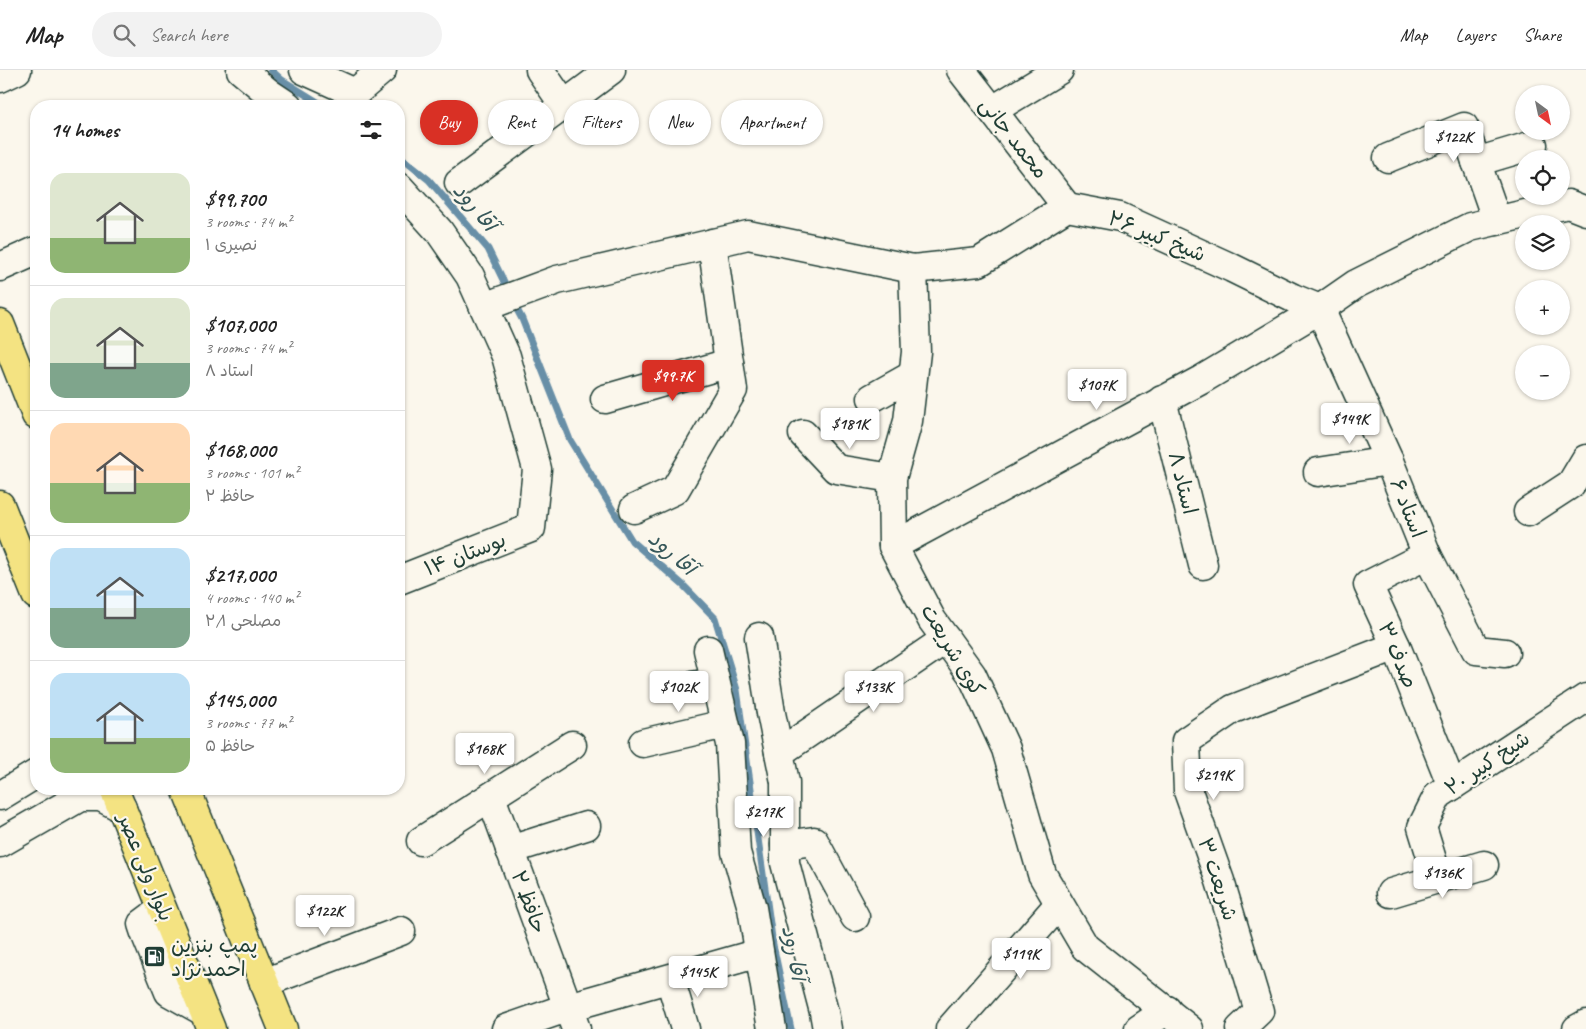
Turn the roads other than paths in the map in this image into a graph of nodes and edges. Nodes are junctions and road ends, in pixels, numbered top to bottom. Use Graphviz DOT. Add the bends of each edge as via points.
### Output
graph roads {
  1 [pos="16,70"];
  2 [pos="241,70"];
  3 [pos="304,70"];
  4 [pos="382,70"];
  5 [pos="540,70"];
  6 [pos="611,70"];
  7 [pos="961,70"];
  8 [pos="1059,70"];
  9 [pos="0,78"];
  10 [pos="279,100"];
  11 [pos="571,100"];
  12 [pos="564,105"];
  13 [pos="993,110"];
  14 [pos="1533,145"];
  15 [pos="1388,158"];
  16 [pos="1476,162"];
  17 [pos="459,183"];
  18 [pos="405,193"];
  19 [pos="1067,207"];
  20 [pos="1586,212"];
  21 [pos="1497,221"];
  22 [pos="712,242"];
  23 [pos="30,254"];
  24 [pos="0,267"];
  25 [pos="913,269"];
  26 [pos="484,307"];
  27 [pos="1320,309"];
  28 [pos="0,324"];
  29 [pos="729,364"];
  30 [pos="914,375"];
  31 [pos="872,398"];
  32 [pos="605,399"];
  33 [pos="30,400"];
  34 [pos="1162,400"];
  35 [pos="803,434"];
  36 [pos="1586,459"];
  37 [pos="1389,461"];
  38 [pos="1318,472"];
  39 [pos="892,478"];
  40 [pos="0,505"];
  41 [pos="634,509"];
  42 [pos="1528,512"];
  43 [pos="893,546"];
  44 [pos="1427,555"];
  45 [pos="1203,566"];
  46 [pos="405,578"];
  47 [pos="30,580"];
  48 [pos="759,637"];
  49 [pos="946,639"];
  50 [pos="1396,646"];
  51 [pos="708,650"];
  52 [pos="1505,653"];
  53 [pos="715,682"];
  54 [pos="680,688"];
  55 [pos="1586,698"];
  56 [pos="725,724"];
  57 [pos="643,743"];
  58 [pos="572,745"];
  59 [pos="779,752"];
  60 [pos="30,778"];
  61 [pos="1452,786"];
  62 [pos="188,795"];
  63 [pos="0,796"];
  64 [pos="491,797"];
  65 [pos="118,798"];
  66 [pos="586,826"];
  67 [pos="421,841"];
  68 [pos="0,843"];
  69 [pos="785,844"];
  70 [pos="510,850"];
  71 [pos="1484,865"];
  72 [pos="1438,879"];
  73 [pos="1391,893"];
  74 [pos="1060,904"];
  75 [pos="855,917"];
  76 [pos="402,932"];
  77 [pos="759,953"];
  78 [pos="670,979"];
  79 [pos="264,983"];
  80 [pos="1166,1010"];
  81 [pos="572,1018"];
  82 [pos="207,1020"];
  83 [pos="1586,1024"];
  84 [pos="283,1029"];
  85 [pos="506,1029"];
  86 [pos="685,1029"];
  87 [pos="772,1029"];
  88 [pos="827,1029"];
  89 [pos="950,1029"];
  90 [pos="1139,1029"];
  91 [pos="1189,1029"];
  92 [pos="1240,1029"];
  93 [pos="1577,1029"];
  1 -- 9 [label="street"];
  2 -- 10 [label="street"];
  3 -- 4 [label="street" via="355,93"];
  5 -- 12 [label="street"];
  6 -- 11 [label="street"];
  7 -- 13 [label="street, محمد جانی"];
  8 -- 13 [label="street"];
  12 -- 17 [label="street"];
  13 -- 19 [label="street, محمد جانی"];
  14 -- 16 [label="street"];
  15 -- 16 [label="street" via="1464,127"];
  16 -- 21 [label="street"];
  18 -- 26 [label="street" via="440,231 470,276"];
  19 -- 25 [label="street" via="979,262"];
  19 -- 27 [label="street, شیخ کبیر ۲۶" via="1120,217"];
  20 -- 21 [label="street" via="1568,204"];
  21 -- 27 [label="street" via="1470,227 1365,280"];
  22 -- 25 [label="street" via="748,235"];
  22 -- 26 [label="street" via="557,280"];
  22 -- 29 [label="street"];
  23 -- 24 [label="street"];
  25 -- 30 [label="street, کوی شریعت"];
  26 -- 46 [label="street, بوستان ۱۴" via="506,356 537,469 531,528"];
  27 -- 34 [label="street"];
  27 -- 37 [label="street, استاد ۶"];
  28 -- 33 [label="main road"];
  29 -- 32 [label="street"];
  29 -- 41 [label="street" via="733,390 675,490"];
  30 -- 31 [label="street"];
  30 -- 39 [label="street, کوی شریعت" via="908,421"];
  34 -- 43 [label="street"];
  34 -- 45 [label="street, استاد ۸"];
  35 -- 39 [label="street" via="836,469"];
  36 -- 42 [label="street" via="1572,484"];
  37 -- 38 [label="street"];
  37 -- 44 [label="street, استاد ۶"];
  39 -- 43 [label="street, کوی شریعت"];
  40 -- 47 [label="main road"];
  43 -- 49 [label="street, کوی شریعت" via="932,620"];
  44 -- 50 [label="street, صدف ۳" via="1368,585"];
  44 -- 52 [label="street, استاد ۶" via="1476,650"];
  48 -- 59 [label="street"];
  49 -- 59 [label="street"];
  49 -- 74 [label="street, کوی شریعت" via="972,675 1006,749 1042,874"];
  50 -- 61 [label="street, صدف ۳"];
  50 -- 92 [label="street, شریعت ۳" via="1233,709 1186,741 1188,791 1220,881 1259,1011"];
  51 -- 53 [label="street"];
  53 -- 54 [label="street"];
  53 -- 56 [label="street"];
  55 -- 61 [label="street, شیخ کبیر ۲۰"];
  56 -- 57 [label="street"];
  56 -- 77 [label="street" via="730,744 736,852 752,908"];
  58 -- 64 [label="street"];
  59 -- 69 [label="street" via="785,782"];
  60 -- 63 [label="street"];
  61 -- 72 [label="street, شیخ کبیر ۲۰" via="1438,795 1422,828"];
  62 -- 79 [label="main road"];
  64 -- 67 [label="street"];
  64 -- 70 [label="street, حافظ ۲"];
  65 -- 68 [label="street" via="80,797"];
  65 -- 82 [label="main road, بلوار ولی عصر"];
  66 -- 70 [label="street"];
  69 -- 75 [label="street" via="814,841"];
  69 -- 88 [label="street" via="785,863"];
  70 -- 81 [label="street, حافظ ۲"];
  71 -- 72 [label="street"];
  72 -- 73 [label="street"];
  74 -- 80 [label="street, کوی شریعت" via="1085,948"];
  74 -- 89 [label="street"];
  76 -- 79 [label="street"];
  77 -- 78 [label="street"];
  77 -- 87 [label="street"];
  78 -- 81 [label="street"];
  78 -- 86 [label="street"];
  79 -- 84 [label="main road"];
  80 -- 90 [label="street"];
  80 -- 91 [label="street, کوی شریعت"];
  81 -- 85 [label="street"];
  83 -- 93 [label="street"];
}
